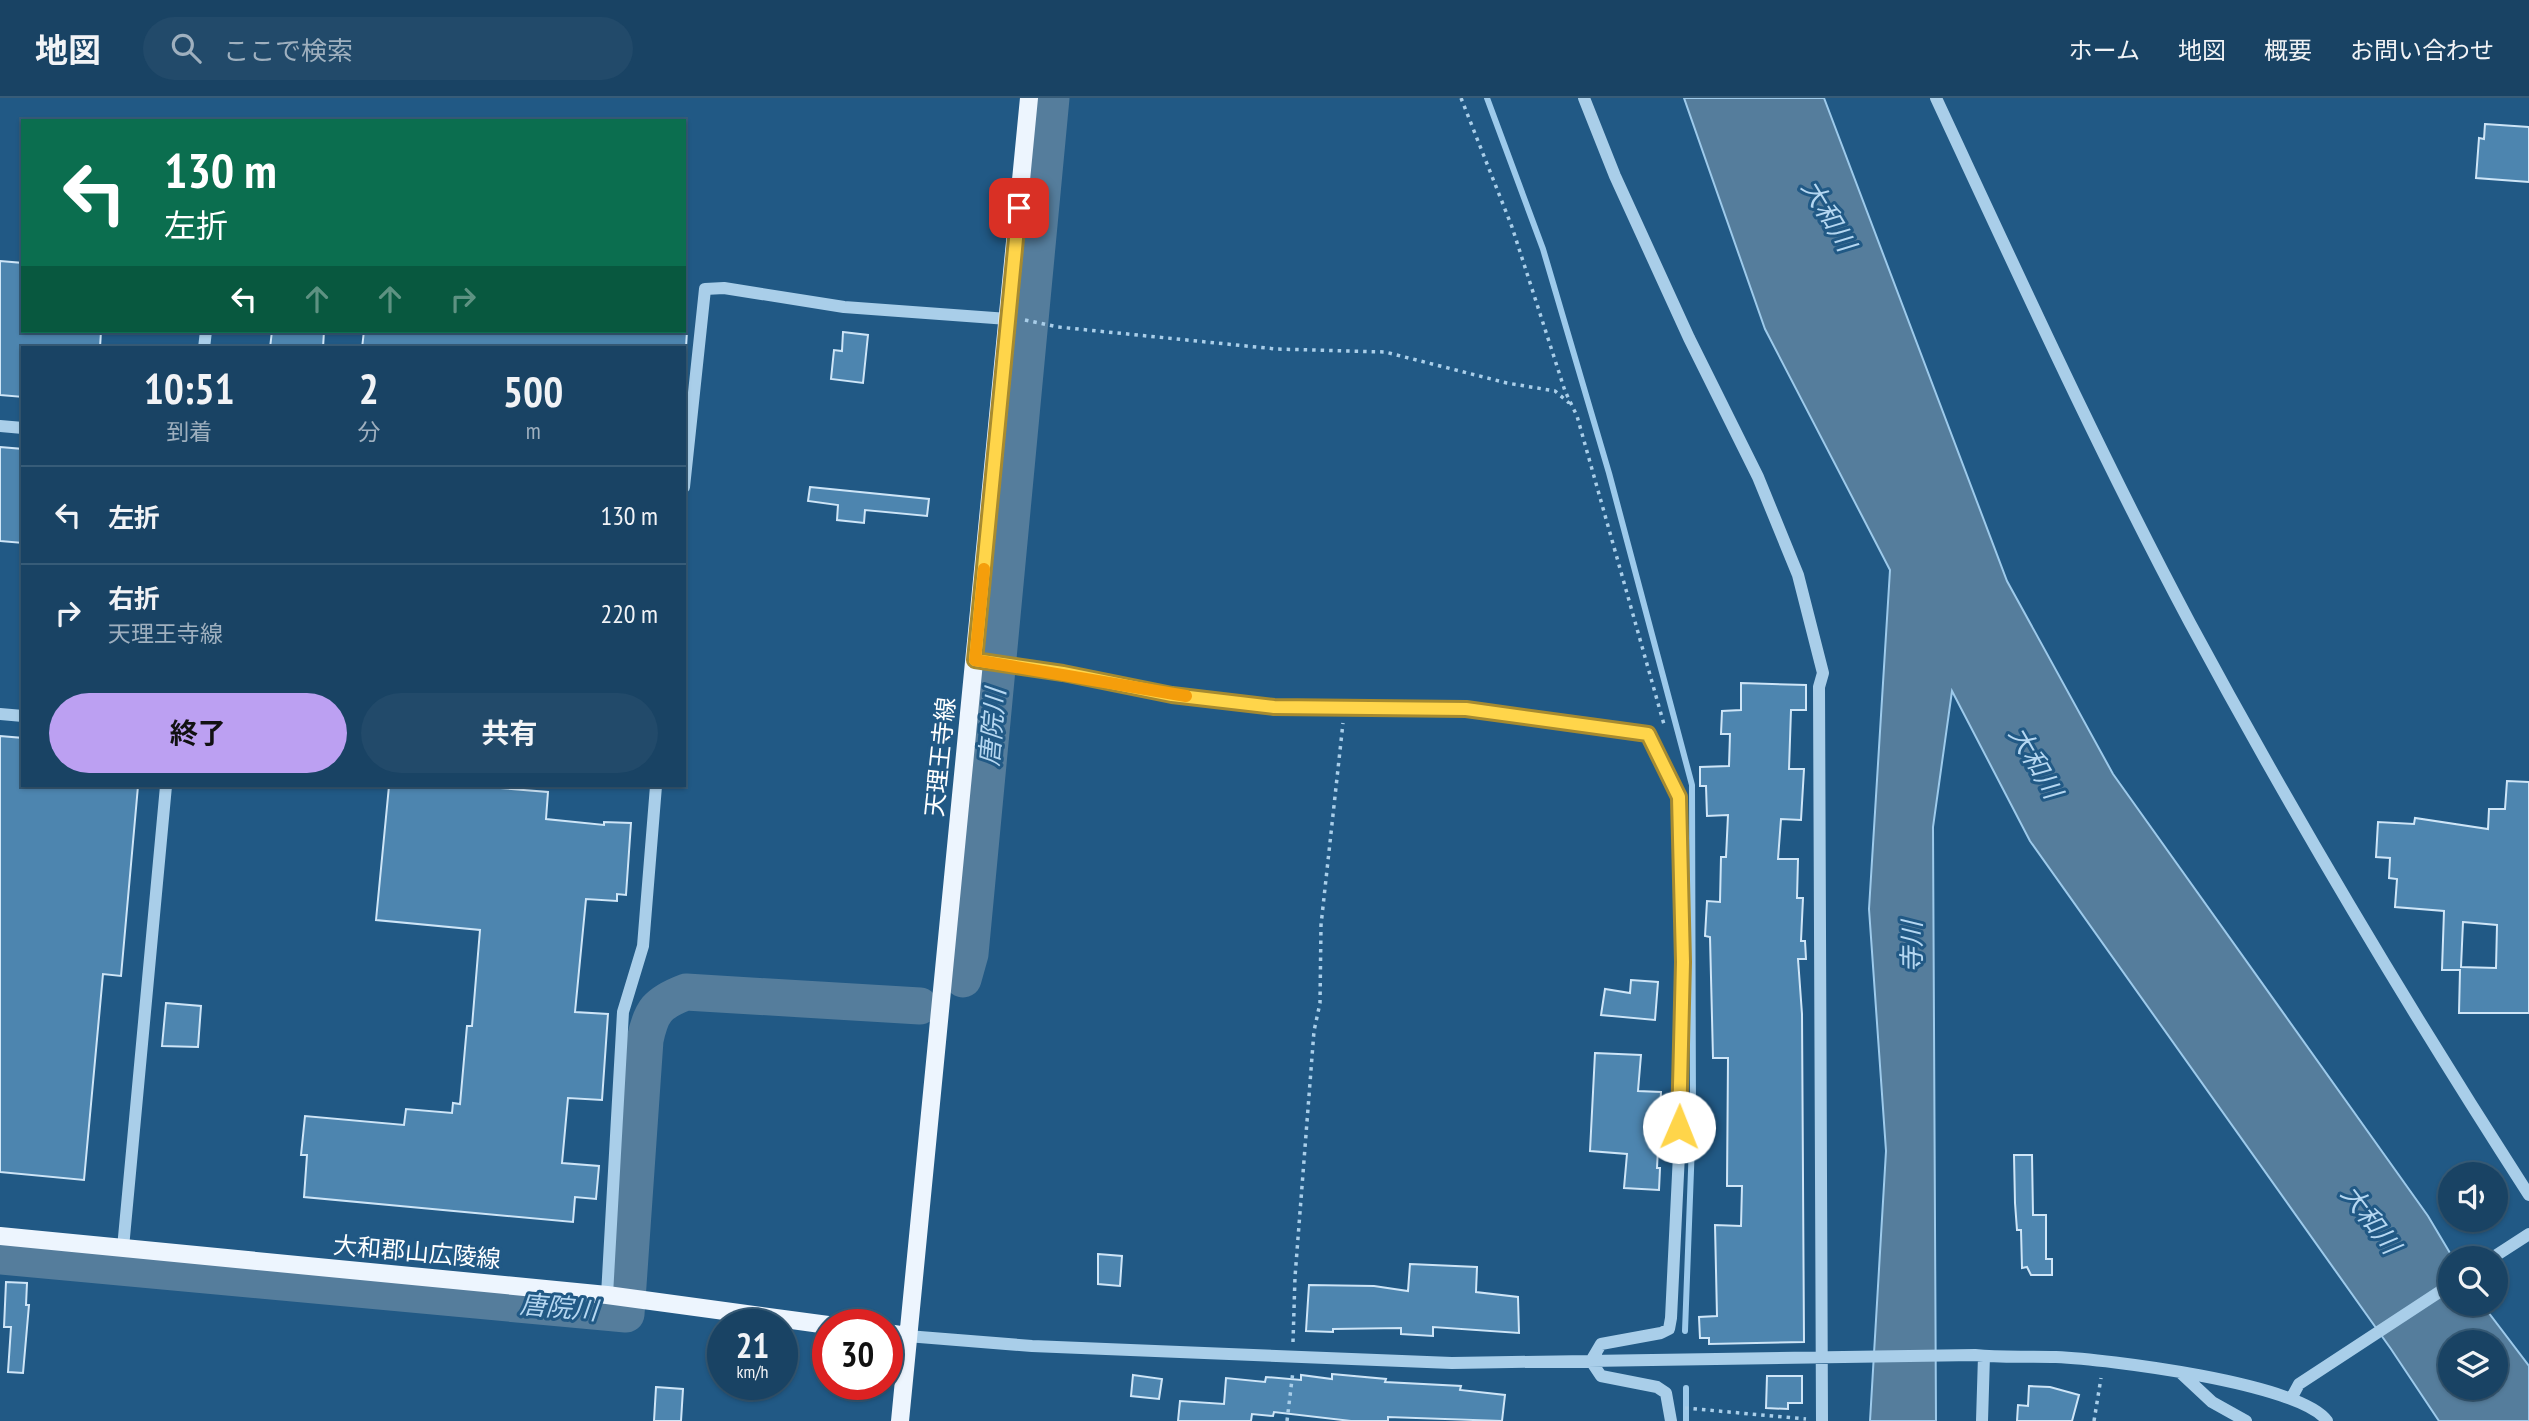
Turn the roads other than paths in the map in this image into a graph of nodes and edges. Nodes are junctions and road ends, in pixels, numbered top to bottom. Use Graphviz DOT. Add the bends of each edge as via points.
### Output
graph roads {
  1 [pos="1030,98"];
  2 [pos="1584,98"];
  3 [pos="1936,98"];
  4 [pos="1008,319"];
  5 [pos="0,426"];
  6 [pos="21,428"];
  7 [pos="686,468"];
  8 [pos="975,660"];
  9 [pos="0,714"];
  10 [pos="21,716"];
  11 [pos="166,787"];
  12 [pos="656,787"];
  13 [pos="2529,1195"];
  14 [pos="2529,1234"];
  15 [pos="0,1236"];
  16 [pos="2508,1247"];
  17 [pos="123,1248"];
  18 [pos="2438,1293"];
  19 [pos="607,1295"];
  20 [pos="812,1323"];
  21 [pos="903,1335"];
  22 [pos="907,1336"];
  23 [pos="1980,1356"];
  24 [pos="1825,1358"];
  25 [pos="1591,1360"];
  26 [pos="2182,1374"];
  27 [pos="2292,1397"];
  28 [pos="900,1421"];
  29 [pos="1671,1421"];
  30 [pos="1822,1421"];
  31 [pos="1982,1421"];
  32 [pos="2246,1421"];
  33 [pos="2327,1421"];
  1 -- 4 [label="main road, 天理王寺線"];
  2 -- 24 [label="street" via="1689,338 1758,477 1798,575 1823,673 1819,687"];
  3 -- 13 [label="street" via="2190,622 2328,868"];
  4 -- 7 [label="street" via="844,307 705,289"];
  4 -- 8 [label="main road, 天理王寺線"];
  5 -- 6 [label="street"];
  8 -- 22 [label="main road, 天理王寺線"];
  8 -- 25 [label="street" via="1172,695 1274,707 1466,709 1648,734 1679,797 1683,962 1671,1318 1669,1329 1661,1333 1601,1344"];
  9 -- 10 [label="street"];
  11 -- 17 [label="street"];
  12 -- 19 [label="street" via="643,946 623,1013"];
  14 -- 16 [label="street"];
  15 -- 17 [label="main road, 大和郡山広陵線"];
  17 -- 19 [label="main road, 大和郡山広陵線"];
  18 -- 27 [label="street" via="2298,1384"];
  19 -- 20 [label="main road, 大和郡山広陵線"];
  21 -- 22 [label="main road"];
  22 -- 25 [label="street" via="1032,1346 1452,1363"];
  22 -- 28 [label="main road, 天理王寺線"];
  23 -- 24 [label="street"];
  23 -- 26 [label="street" via="2103,1362"];
  23 -- 31 [label="street"];
  24 -- 25 [label="street"];
  24 -- 30 [label="street"];
  25 -- 29 [label="street" via="1601,1376 1657,1387 1666,1393"];
  26 -- 27 [label="street"];
  26 -- 32 [label="street" via="2212,1402"];
  27 -- 33 [label="street"];
}
